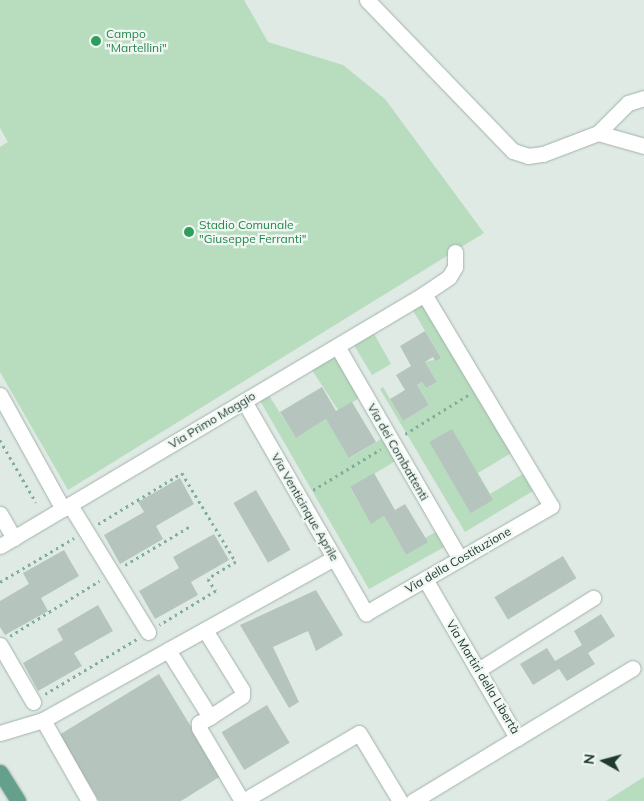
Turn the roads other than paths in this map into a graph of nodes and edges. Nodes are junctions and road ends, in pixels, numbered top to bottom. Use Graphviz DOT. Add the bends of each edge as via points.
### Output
graph roads {
  1 [pos="367,0"];
  2 [pos="644,98"];
  3 [pos="598,133"];
  4 [pos="644,146"];
  5 [pos="455,252"];
  6 [pos="424,294"];
  7 [pos="337,346"];
  8 [pos="0,395"];
  9 [pos="244,401"];
  10 [pos="66,507"];
  11 [pos="0,514"];
  12 [pos="14,538"];
  13 [pos="0,546"];
  14 [pos="334,558"];
  15 [pos="460,559"];
  16 [pos="425,579"];
  17 [pos="593,598"];
  18 [pos="366,613"];
  19 [pos="205,630"];
  20 [pos="148,632"];
  21 [pos="4,641"];
  22 [pos="168,650"];
  23 [pos="632,668"];
  24 [pos="478,670"];
  25 [pos="33,702"];
  26 [pos="210,717"];
  27 [pos="43,720"];
  28 [pos="0,734"];
  29 [pos="517,738"];
  30 [pos="0,772"];
  31 [pos="260,797"];
  32 [pos="18,801"];
  33 [pos="89,801"];
  34 [pos="243,801"];
  35 [pos="400,801"];
  36 [pos="413,801"];
  1 -- 3 [label="street" via="513,151 528,156 543,154"];
  2 -- 3 [label="street" via="628,103"];
  3 -- 4 [label="street"];
  5 -- 6 [label="street, Via Primo Maggio" via="455,267 449,277"];
  6 -- 7 [label="street, Via Primo Maggio"];
  6 -- 15 [label="street, Via della Costituzione" via="551,506"];
  7 -- 9 [label="street, Via Primo Maggio"];
  7 -- 15 [label="street, Via dei Combattenti"];
  8 -- 10 [label="street"];
  9 -- 10 [label="street, Via Primo Maggio"];
  9 -- 14 [label="street, Via Venticinque Aprile"];
  10 -- 12 [label="street, Via Primo Maggio"];
  10 -- 20 [label="street" via="86,531"];
  11 -- 12 [label="street"];
  12 -- 13 [label="street, Via Primo Maggio"];
  14 -- 18 [label="street, Via Venticinque Aprile"];
  14 -- 19 [label="street"];
  15 -- 16 [label="street, Via della Costituzione"];
  16 -- 18 [label="street, Via della Costituzione"];
  16 -- 24 [label="street, Via Martiri della Libertà"];
  17 -- 24 [label="street"];
  19 -- 22 [label="street"];
  19 -- 26 [label="street" via="242,690 242,696"];
  21 -- 25 [label="street"];
  22 -- 26 [label="street"];
  22 -- 27 [label="street"];
  23 -- 29 [label="street, Via Martiri della Libertà"];
  24 -- 29 [label="street, Via Martiri della Libertà"];
  26 -- 34 [label="street" via="200,723 199,728"];
  27 -- 28 [label="street"];
  27 -- 33 [label="street"];
  29 -- 36 [label="street"];
  30 -- 32 [label="main road"];
  31 -- 34 [label="street"];
  31 -- 35 [label="street" via="359,733"];
}
